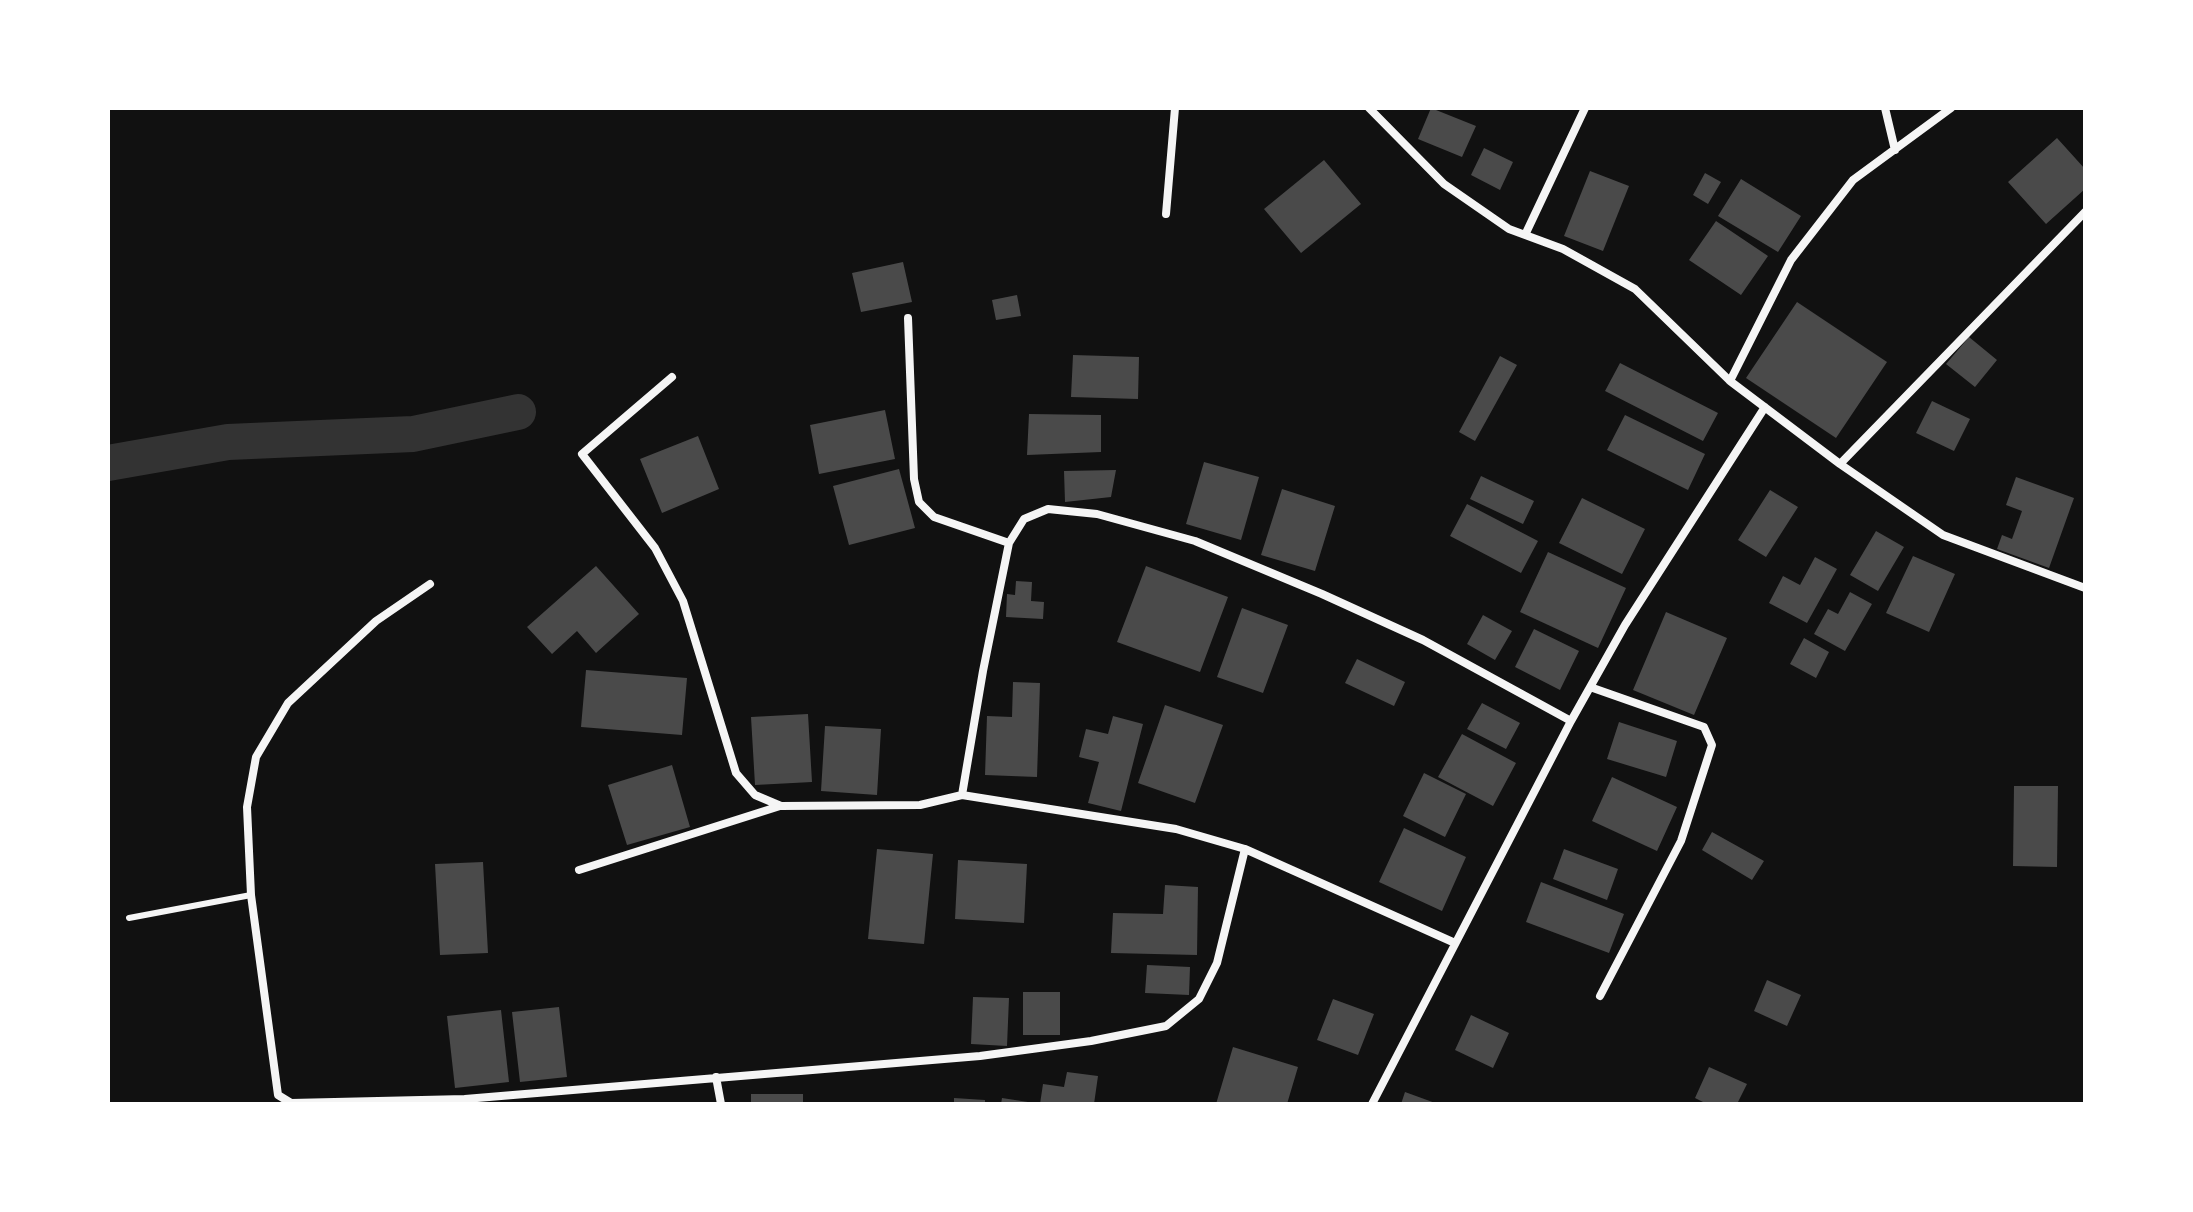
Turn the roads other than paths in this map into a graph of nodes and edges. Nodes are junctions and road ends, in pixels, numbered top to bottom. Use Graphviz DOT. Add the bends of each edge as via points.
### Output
graph roads {
  1 [pos="1175,108"];
  2 [pos="1369,108"];
  3 [pos="1585,108"];
  4 [pos="1885,108"];
  5 [pos="1951,108"];
  6 [pos="1895,150"];
  7 [pos="2085,212"];
  8 [pos="1166,214"];
  9 [pos="1525,235"];
  10 [pos="908,318"];
  11 [pos="672,377"];
  12 [pos="1730,381"];
  13 [pos="1765,407"];
  14 [pos="1840,464"];
  15 [pos="1009,543"];
  16 [pos="430,584"];
  17 [pos="2085,588"];
  18 [pos="1590,687"];
  19 [pos="1571,721"];
  20 [pos="962,795"];
  21 [pos="781,806"];
  22 [pos="1245,849"];
  23 [pos="579,870"];
  24 [pos="251,895"];
  25 [pos="129,918"];
  26 [pos="1455,943"];
  27 [pos="1600,996"];
  28 [pos="716,1077"];
  29 [pos="466,1102"];
  30 [pos="721,1104"];
  31 [pos="1372,1104"];
  1 -- 8 [label="street"];
  2 -- 9 [label="street" via="1444,184"];
  3 -- 9 [label="street"];
  4 -- 6 [label="street"];
  5 -- 6 [label="street"];
  6 -- 12 [label="street" via="1853,180 1791,260"];
  7 -- 14 [label="street"];
  9 -- 12 [label="street" via="1563,249 1635,289"];
  10 -- 15 [label="street" via="919,502 934,517"];
  11 -- 21 [label="street" via="582,454 655,548 683,601 736,773 755,795"];
  12 -- 13 [label="street"];
  13 -- 14 [label="street"];
  13 -- 18 [label="street"];
  14 -- 17 [label="street" via="1943,535"];
  15 -- 19 [label="street" via="1024,519 1048,509 1097,514 1195,541 1423,640"];
  15 -- 20 [label="street"];
  16 -- 24 [label="street" via="376,621 288,703 256,757 247,807"];
  18 -- 19 [label="street"];
  18 -- 27 [label="street" via="1704,727 1712,745 1681,841"];
  19 -- 26 [label="street"];
  20 -- 21 [label="street" via="920,805"];
  20 -- 22 [label="street" via="1176,829"];
  21 -- 23 [label="street"];
  22 -- 26 [label="street"];
  22 -- 28 [label="street" via="1217,963 1199,999 1166,1026 980,1056"];
  24 -- 25 [label="lane"];
  24 -- 29 [label="street" via="278,1095 291,1103"];
  26 -- 31 [label="street"];
  28 -- 29 [label="street"];
  28 -- 30 [label="street"];
}
